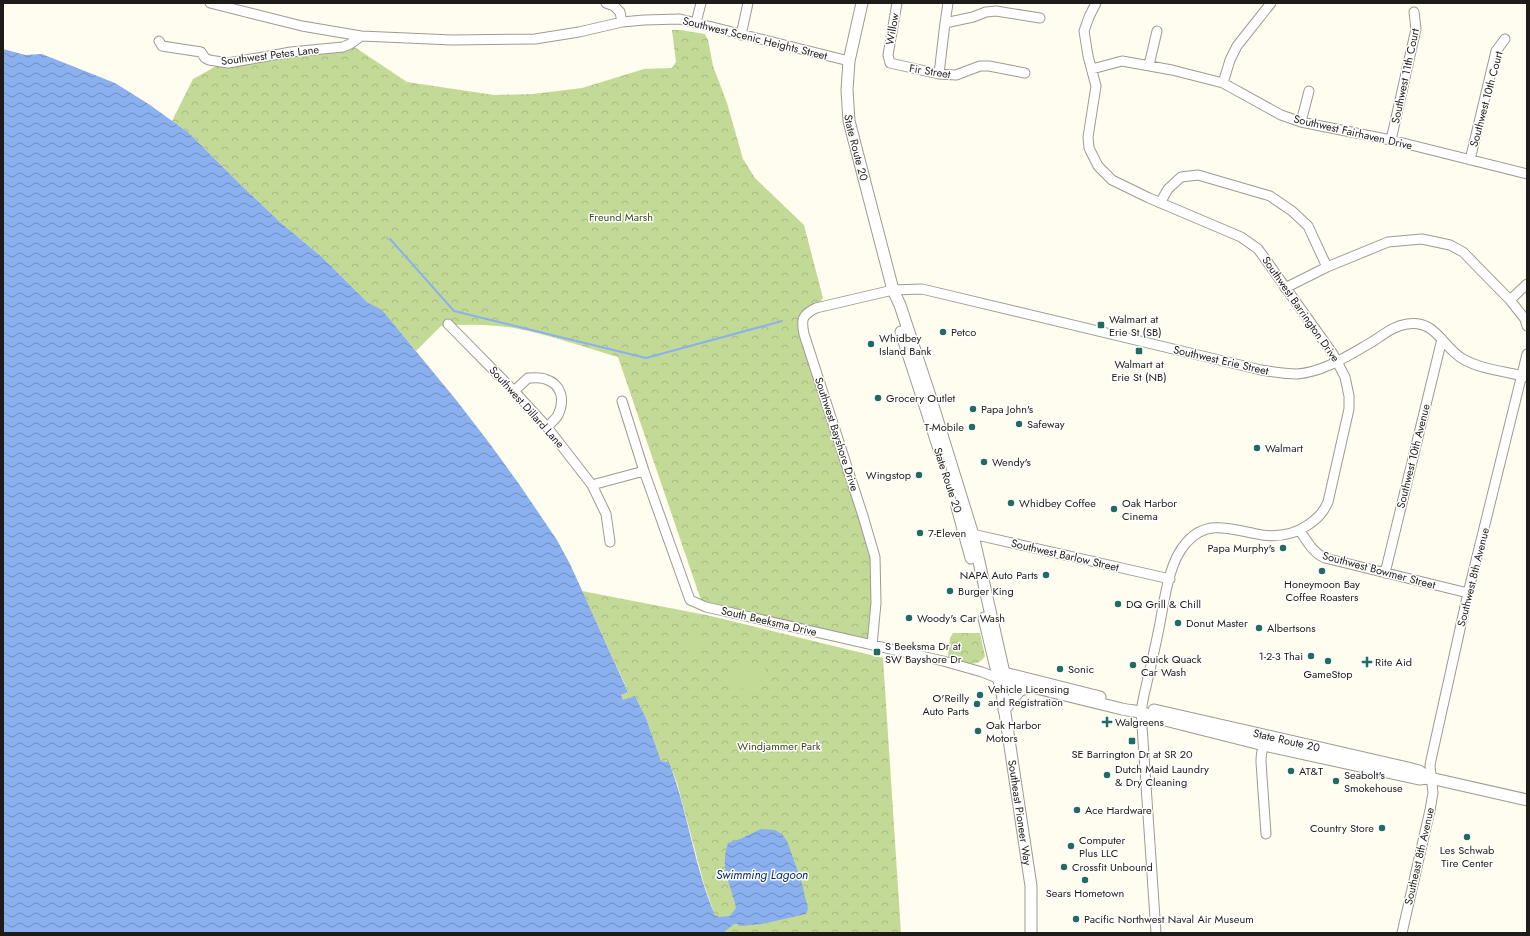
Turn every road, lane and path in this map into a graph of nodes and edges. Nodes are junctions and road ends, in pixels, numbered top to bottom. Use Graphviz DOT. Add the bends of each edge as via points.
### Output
graph roads {
  1 [pos="210,3"];
  2 [pos="701,3"];
  3 [pos="748,3"];
  4 [pos="862,3"];
  5 [pos="897,3"];
  6 [pos="948,3"];
  7 [pos="1096,3"];
  8 [pos="1271,3"];
  9 [pos="610,5"];
  10 [pos="1414,12"];
  11 [pos="1040,18"];
  12 [pos="618,22"];
  13 [pos="696,23"];
  14 [pos="944,23"];
  15 [pos="1157,32"];
  16 [pos="741,35"];
  17 [pos="361,36"];
  18 [pos="1505,39"];
  19 [pos="159,41"];
  20 [pos="888,55"];
  21 [pos="849,60"];
  22 [pos="1149,65"];
  23 [pos="1092,69"];
  24 [pos="1025,73"];
  25 [pos="939,74"];
  26 [pos="1222,83"];
  27 [pos="1309,91"];
  28 [pos="1301,122"];
  29 [pos="1391,140"];
  30 [pos="1470,160"];
  31 [pos="1527,174"];
  32 [pos="1160,203"];
  33 [pos="1327,267"];
  34 [pos="1527,284"];
  35 [pos="1285,288"];
  36 [pos="893,290"];
  37 [pos="1510,300"];
  38 [pos="448,324"];
  39 [pos="1527,326"];
  40 [pos="1442,339"];
  41 [pos="1527,354"];
  42 [pos="1338,361"];
  43 [pos="1525,377"];
  44 [pos="514,391"];
  45 [pos="622,400"];
  46 [pos="547,427"];
  47 [pos="644,471"];
  48 [pos="592,485"];
  49 [pos="963,528"];
  50 [pos="1300,531"];
  51 [pos="973,535"];
  52 [pos="610,542"];
  53 [pos="1385,573"];
  54 [pos="1170,579"];
  55 [pos="1468,592"];
  56 [pos="872,645"];
  57 [pos="1001,676"];
  58 [pos="1029,687"];
  59 [pos="1004,710"];
  60 [pos="1142,711"];
  61 [pos="1281,739"];
  62 [pos="1264,745"];
  63 [pos="1430,778"];
  64 [pos="1527,800"];
  65 [pos="1266,834"];
  66 [pos="1031,933"];
  67 [pos="1156,933"];
  68 [pos="1402,933"];
  1 -- 17 [label="street, Southwest Scenic Heights Street" via="302,26"];
  2 -- 13 [label="street"];
  3 -- 16 [label="street"];
  4 -- 21 [label="main road, State Route 20"];
  5 -- 20 [label="street, Willow"];
  6 -- 14 [label="street"];
  7 -- 23 [label="street, Southwest Barrington Drive" via="1084,31"];
  8 -- 26 [label="street" via="1237,46"];
  9 -- 12 [label="street"];
  10 -- 29 [label="street, Southwest 11th Court" via="1416,29"];
  11 -- 14 [label="street" via="996,11"];
  12 -- 13 [label="street, Southwest Scenic Heights Street" via="672,19"];
  12 -- 17 [label="street, Southwest Scenic Heights Street" via="535,39 452,40"];
  13 -- 16 [label="street, Southwest Scenic Heights Street"];
  14 -- 25 [label="street"];
  15 -- 22 [label="street"];
  16 -- 21 [label="street, Southwest Scenic Heights Street"];
  17 -- 19 [label="street, Southwest Petes Lane" via="342,47 290,52 228,63 209,60 201,52 162,46"];
  18 -- 30 [label="street, Southwest 10th Court" via="1496,51"];
  20 -- 25 [label="street, Fir Street" via="892,64"];
  21 -- 36 [label="main road, State Route 20" via="847,90 850,121"];
  22 -- 23 [label="street, Southwest Fairhaven Drive" via="1122,61"];
  22 -- 26 [label="street, Southwest Fairhaven Drive"];
  23 -- 32 [label="street, Southwest Barrington Drive" via="1096,86 1088,137 1093,157 1104,174 1112,180"];
  24 -- 25 [label="street, Fir Street" via="980,66 956,75"];
  26 -- 28 [label="street, Southwest Fairhaven Drive" via="1281,115"];
  27 -- 28 [label="street"];
  28 -- 29 [label="street, Southwest Fairhaven Drive"];
  29 -- 30 [label="street, Southwest Fairhaven Drive"];
  30 -- 31 [label="street, Southwest Fairhaven Drive"];
  32 -- 33 [label="street" via="1168,189 1181,177 1198,175 1270,196 1308,226"];
  32 -- 35 [label="street, Southwest Barrington Drive" via="1247,240 1258,249"];
  33 -- 35 [label="street"];
  33 -- 37 [label="street" via="1388,242 1422,238 1450,245 1463,252"];
  34 -- 37 [label="street"];
  35 -- 42 [label="street, Southwest Barrington Drive"];
  36 -- 42 [label="street, Southwest Erie Street" via="922,289 1282,374 1317,370"];
  36 -- 49 [label="main road, State Route 20" via="895,313"];
  36 -- 51 [label="main road, State Route 20" via="930,396"];
  36 -- 56 [label="street, Southwest Bayshore Drive" via="816,308 803,317 804,334 875,557 876,603"];
  37 -- 39 [label="street" via="1525,319"];
  38 -- 44 [label="street, Southwest Dillard Lane"];
  40 -- 42 [label="street, Southwest Erie Street" via="1431,328 1407,324 1392,329"];
  40 -- 43 [label="street, Southwest Erie Street" via="1462,359 1478,366"];
  40 -- 53 [label="street, Southwest 10th Avenue"];
  41 -- 43 [label="street, Southwest 8th Avenue"];
  42 -- 50 [label="street, Southwest Barrington Drive" via="1348,386 1347,423 1328,502 1318,518"];
  43 -- 55 [label="street, Southwest 8th Avenue"];
  44 -- 46 [label="street, Southwest Dillard Lane"];
  44 -- 46 [label="street" via="528,378 544,378 557,384 560,388 561,405 558,416"];
  45 -- 47 [label="street, South Beeksma Drive"];
  46 -- 48 [label="street, Southwest Dillard Lane"];
  47 -- 48 [label="street"];
  47 -- 56 [label="street, South Beeksma Drive" via="690,600 706,608"];
  48 -- 52 [label="street, Southwest Dillard Lane" via="606,514"];
  49 -- 51 [label="street, Southwest Barlow Street"];
  49 -- 57 [label="main road, State Route 20"];
  50 -- 53 [label="street, Southwest Bowmer Street" via="1319,556"];
  50 -- 54 [label="street, Southwest Barrington Drive" via="1264,535 1220,527 1200,532 1192,536 1180,551"];
  51 -- 54 [label="street, Southwest Barlow Street"];
  51 -- 57 [label="main road, State Route 20"];
  53 -- 55 [label="street, Southwest Bowmer Street"];
  54 -- 60 [label="street, Southwest Barrington Drive"];
  55 -- 63 [label="street, Southwest 8th Avenue" via="1431,760"];
  56 -- 57 [label="street, South Beeksma Drive"];
  57 -- 58 [label="main road, State Route 20"];
  57 -- 59 [label="main road, Southeast Pioneer Way"];
  57 -- 60 [label="main road, State Route 20" via="1132,705"];
  58 -- 59 [label="main road" via="1019,691"];
  58 -- 60 [label="main road, State Route 20" via="1122,710"];
  59 -- 66 [label="main road, Southeast Pioneer Way" via="1031,886"];
  60 -- 61 [label="main road, State Route 20" via="1153,709"];
  60 -- 62 [label="main road, State Route 20" via="1153,717"];
  60 -- 67 [label="street, Southwest Barrington Drive"];
  61 -- 62 [label="street" via="1269,741"];
  61 -- 63 [label="main road, State Route 20" via="1419,771"];
  62 -- 63 [label="main road, State Route 20" via="1419,779"];
  62 -- 65 [label="street" via="1261,762"];
  63 -- 64 [label="main road, State Route 20"];
  63 -- 68 [label="street, Southeast 8th Avenue" via="1430,810"];
}
